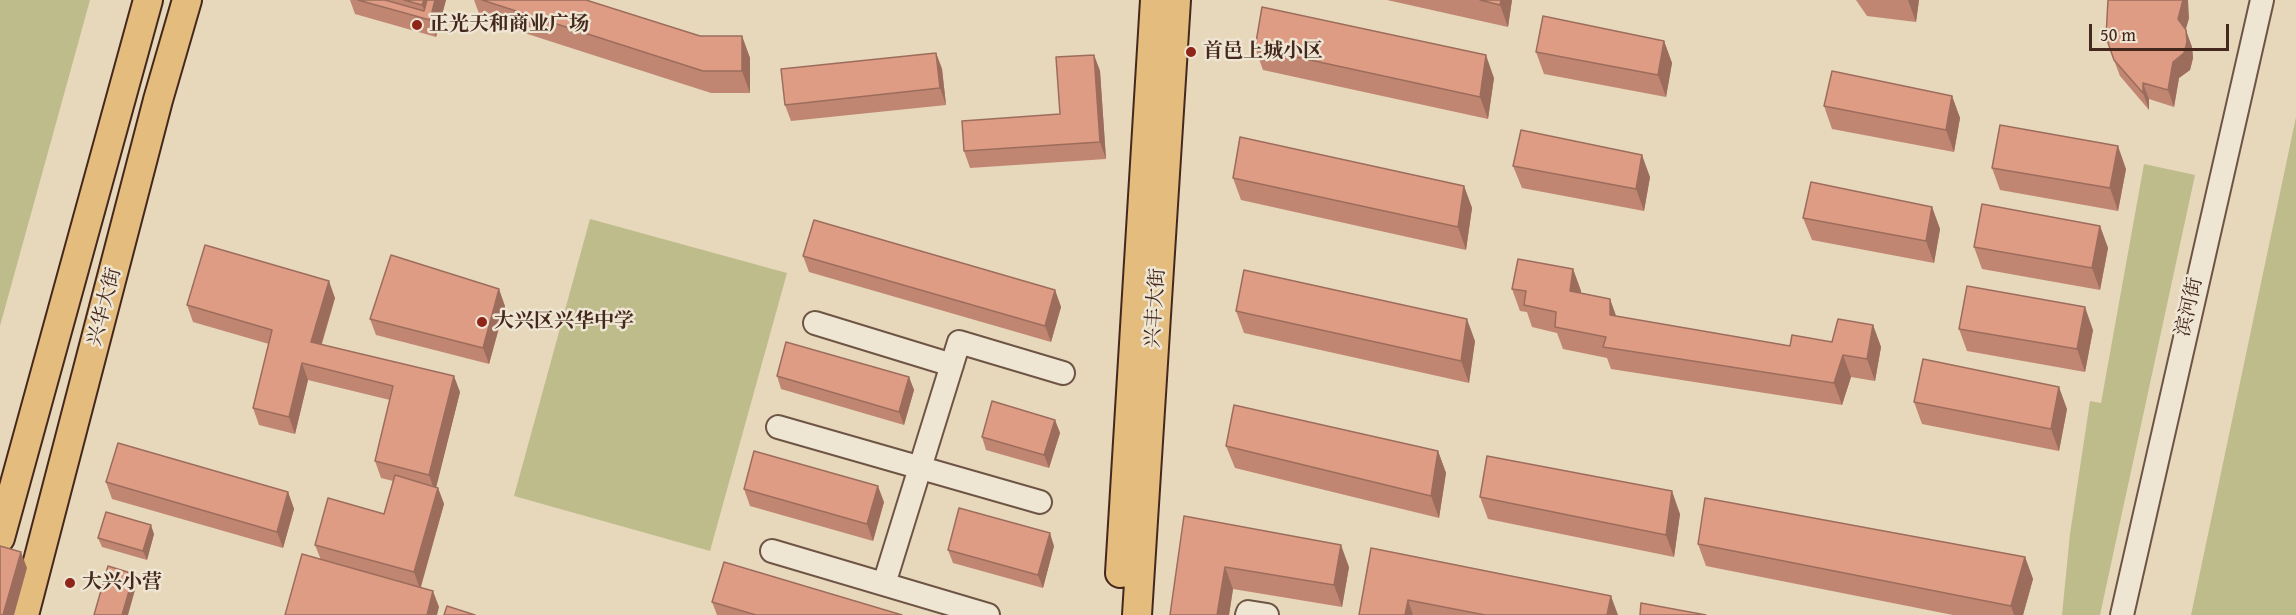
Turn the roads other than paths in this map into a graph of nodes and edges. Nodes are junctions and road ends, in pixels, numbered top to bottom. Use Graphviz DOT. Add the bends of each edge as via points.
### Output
graph roads {
  1 [pos="148,0"];
  2 [pos="187,0"];
  3 [pos="1155,0"];
  4 [pos="1176,0"];
  5 [pos="2262,0"];
  6 [pos="815,323"];
  7 [pos="952,365"];
  8 [pos="1063,373"];
  9 [pos="778,427"];
  10 [pos="920,468"];
  11 [pos="1040,502"];
  12 [pos="0,538"];
  13 [pos="772,550"];
  14 [pos="884,584"];
  15 [pos="24,615"];
  16 [pos="988,615"];
  17 [pos="1118,615"];
  18 [pos="1137,615"];
  19 [pos="1247,615"];
  20 [pos="1267,615"];
  21 [pos="2122,615"];
  1 -- 12 [label="main road, 兴华大街"];
  2 -- 15 [label="main road, 兴华大街"];
  3 -- 17 [label="main road, 兴丰大街"];
  4 -- 18 [label="main road, 兴丰大街"];
  5 -- 21 [label="street, 滨河街"];
  6 -- 7 [label="street"];
  7 -- 8 [label="street" via="959,342"];
  7 -- 10 [label="street"];
  9 -- 10 [label="street"];
  10 -- 11 [label="street"];
  10 -- 14 [label="street"];
  13 -- 14 [label="street"];
  14 -- 16 [label="street"];
  19 -- 20 [label="street"];
}
